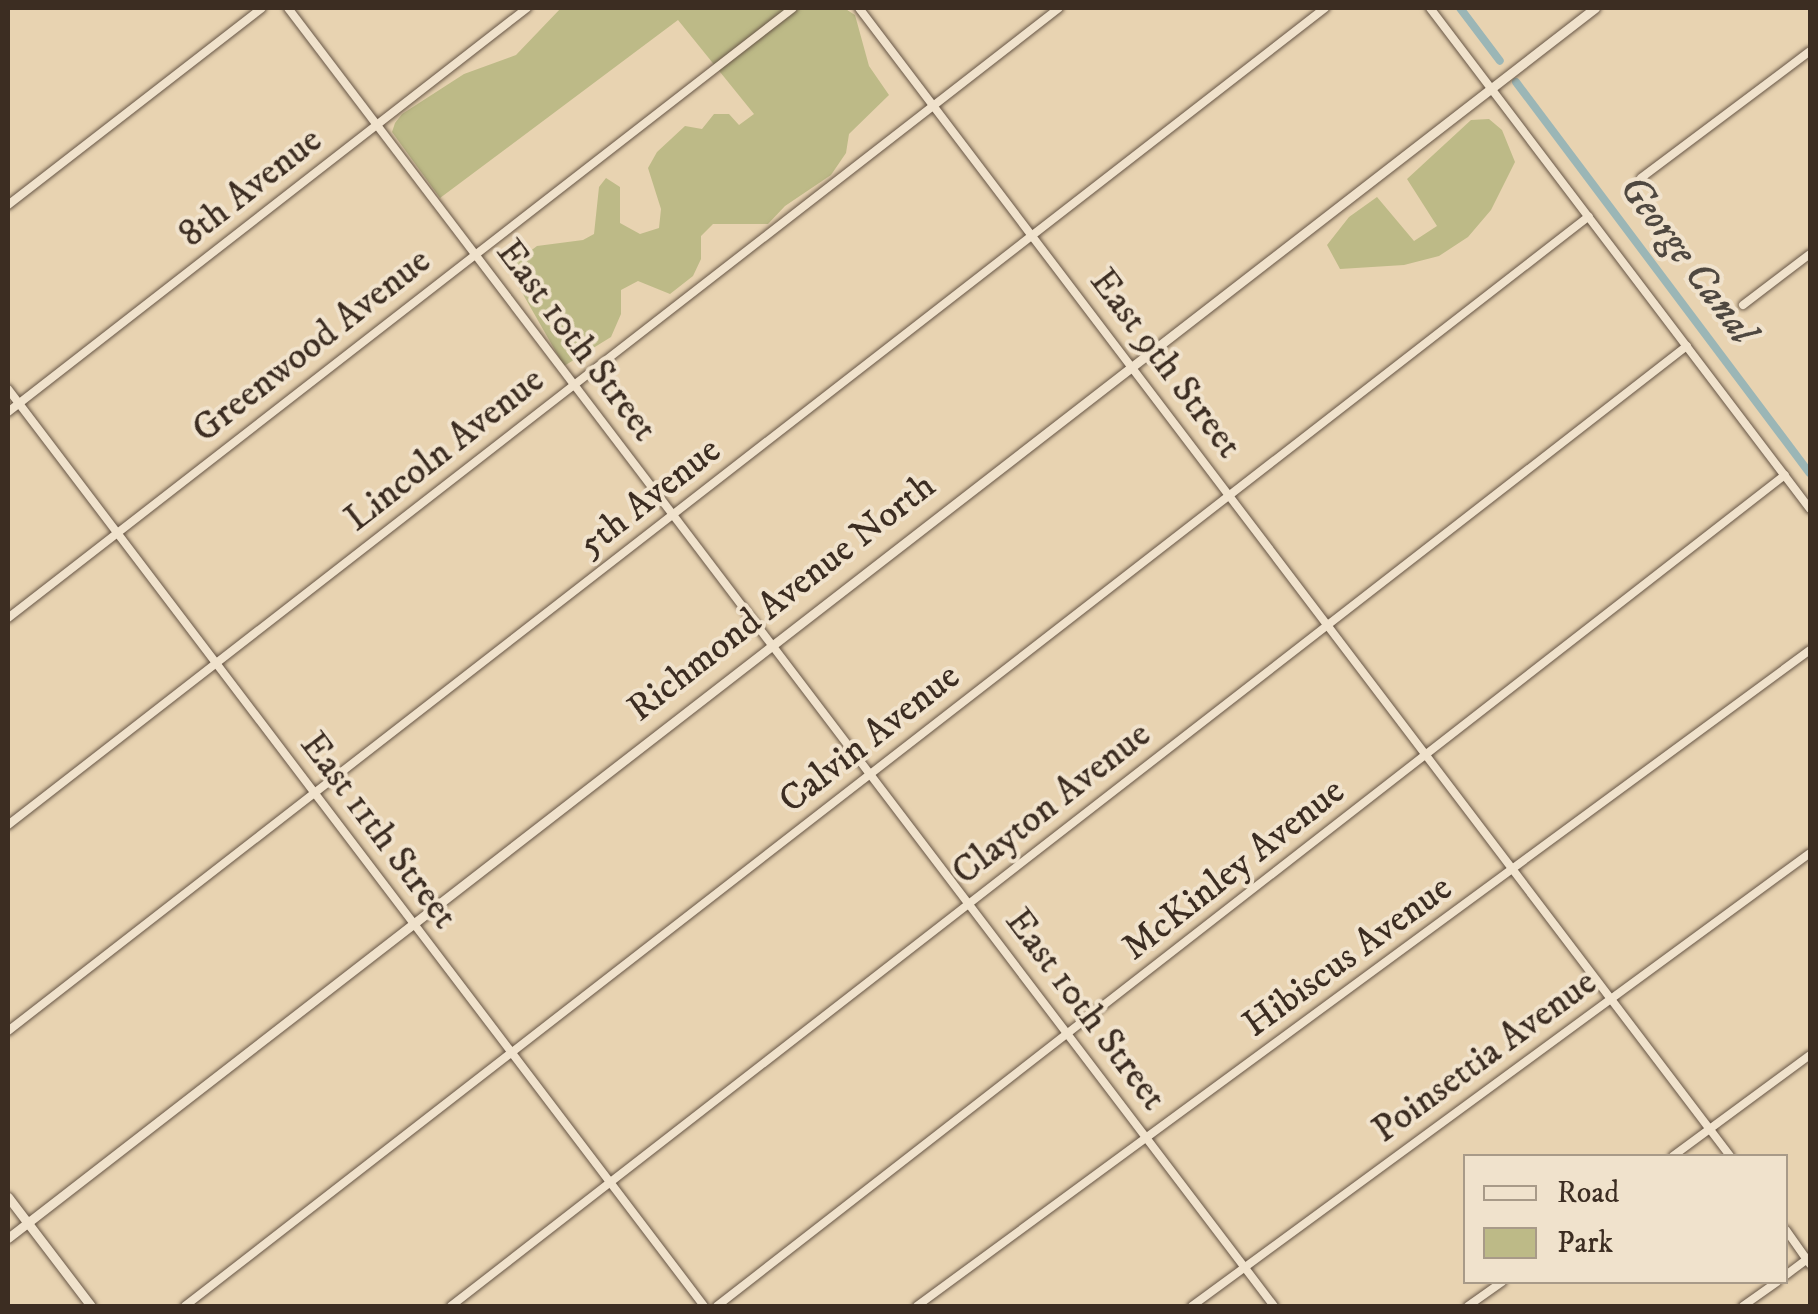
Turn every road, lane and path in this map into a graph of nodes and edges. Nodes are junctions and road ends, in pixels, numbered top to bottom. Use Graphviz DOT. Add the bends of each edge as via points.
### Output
graph roads {
  1 [pos="262,8"];
  2 [pos="288,8"];
  3 [pos="528,8"];
  4 [pos="794,8"];
  5 [pos="859,8"];
  6 [pos="1058,8"];
  7 [pos="1325,8"];
  8 [pos="1430,8"];
  9 [pos="1596,8"];
  10 [pos="1810,52"];
  11 [pos="1489,86"];
  12 [pos="933,105"];
  13 [pos="376,125"];
  14 [pos="1641,178"];
  15 [pos="8,205"];
  16 [pos="1589,216"];
  17 [pos="1032,235"];
  18 [pos="475,254"];
  19 [pos="1810,254"];
  20 [pos="1742,305"];
  21 [pos="1687,346"];
  22 [pos="1131,365"];
  23 [pos="574,384"];
  24 [pos="8,390"];
  25 [pos="18,403"];
  26 [pos="8,412"];
  27 [pos="1785,475"];
  28 [pos="1230,495"];
  29 [pos="1810,509"];
  30 [pos="673,515"];
  31 [pos="117,534"];
  32 [pos="8,618"];
  33 [pos="1328,624"];
  34 [pos="772,644"];
  35 [pos="1810,650"];
  36 [pos="216,663"];
  37 [pos="1427,754"];
  38 [pos="870,774"];
  39 [pos="314,792"];
  40 [pos="8,825"];
  41 [pos="1810,853"];
  42 [pos="1514,869"];
  43 [pos="969,903"];
  44 [pos="413,923"];
  45 [pos="1611,999"];
  46 [pos="8,1032"];
  47 [pos="1069,1034"];
  48 [pos="512,1052"];
  49 [pos="1810,1055"];
  50 [pos="1710,1129"];
  51 [pos="1148,1138"];
  52 [pos="1675,1154"];
  53 [pos="1729,1154"];
  54 [pos="611,1182"];
  55 [pos="8,1198"];
  56 [pos="27,1223"];
  57 [pos="1788,1233"];
  58 [pos="8,1238"];
  59 [pos="1809,1260"];
  60 [pos="1245,1268"];
  61 [pos="1788,1274"];
  62 [pos="1499,1284"];
  63 [pos="1774,1284"];
  64 [pos="90,1306"];
  65 [pos="186,1306"];
  66 [pos="451,1306"];
  67 [pos="704,1306"];
  68 [pos="717,1306"];
  69 [pos="917,1306"];
  70 [pos="1192,1306"];
  71 [pos="1274,1306"];
  72 [pos="1468,1306"];
  73 [pos="1743,1306"];
  1 -- 15 [label="street"];
  2 -- 13 [label="street, East 10th Street"];
  3 -- 13 [label="street, 8th Avenue"];
  4 -- 18 [label="street, Greenwood Avenue"];
  5 -- 12 [label="street, East 9th Street"];
  6 -- 12 [label="street, Lincoln Avenue"];
  7 -- 17 [label="street, 5th Avenue"];
  8 -- 11 [label="street"];
  9 -- 11 [label="street, Richmond Avenue North"];
  10 -- 14 [label="street"];
  11 -- 16 [label="street"];
  11 -- 22 [label="street, Richmond Avenue North"];
  12 -- 17 [label="street, East 9th Street"];
  12 -- 23 [label="street, Lincoln Avenue"];
  13 -- 18 [label="street, East 10th Street"];
  13 -- 25 [label="street, 8th Avenue"];
  16 -- 21 [label="street"];
  16 -- 28 [label="street, Calvin Avenue"];
  17 -- 22 [label="street, East 9th Street"];
  17 -- 30 [label="street, 5th Avenue"];
  18 -- 23 [label="street, East 10th Street"];
  18 -- 31 [label="street, Greenwood Avenue"];
  19 -- 20 [label="street"];
  21 -- 27 [label="street"];
  21 -- 33 [label="street, Clayton Avenue"];
  22 -- 28 [label="street, East 9th Street"];
  22 -- 34 [label="street, Richmond Avenue North"];
  23 -- 30 [label="street, East 10th Street"];
  23 -- 36 [label="street, Lincoln Avenue"];
  24 -- 25 [label="street, East 11th Street"];
  25 -- 26 [label="street, 8th Avenue"];
  25 -- 31 [label="street, East 11th Street"];
  27 -- 29 [label="street"];
  27 -- 37 [label="street, McKinley Avenue"];
  28 -- 33 [label="street, East 9th Street"];
  28 -- 38 [label="street, Calvin Avenue"];
  30 -- 34 [label="street, East 10th Street"];
  30 -- 39 [label="street, 5th Avenue"];
  31 -- 32 [label="street, Greenwood Avenue"];
  31 -- 36 [label="street, East 11th Street"];
  33 -- 37 [label="street, East 9th Street"];
  33 -- 43 [label="street, Clayton Avenue"];
  34 -- 38 [label="street, East 10th Street"];
  34 -- 44 [label="street, Richmond Avenue North"];
  35 -- 42 [label="street, Hibiscus Avenue"];
  36 -- 39 [label="street, East 11th Street"];
  36 -- 40 [label="street, Lincoln Avenue"];
  37 -- 42 [label="street, East 9th Street"];
  37 -- 47 [label="street, McKinley Avenue"];
  38 -- 43 [label="street, East 10th Street"];
  38 -- 48 [label="street, Calvin Avenue"];
  39 -- 44 [label="street, East 11th Street"];
  39 -- 46 [label="street, 5th Avenue"];
  41 -- 45 [label="street, Poinsettia Avenue"];
  42 -- 45 [label="street, East 9th Street"];
  42 -- 51 [label="street, Hibiscus Avenue"];
  43 -- 47 [label="street, East 10th Street"];
  43 -- 54 [label="street, Clayton Avenue"];
  44 -- 48 [label="street, East 11th Street"];
  44 -- 56 [label="street, Richmond Avenue North"];
  45 -- 50 [label="street, East 9th Street"];
  45 -- 60 [label="street, Poinsettia Avenue"];
  47 -- 51 [label="street, East 10th Street"];
  47 -- 68 [label="street, McKinley Avenue"];
  48 -- 54 [label="street, East 11th Street"];
  48 -- 65 [label="street, Calvin Avenue"];
  49 -- 50 [label="street"];
  50 -- 52 [label="street"];
  50 -- 53 [label="street, East 9th Street"];
  51 -- 60 [label="street, East 10th Street"];
  51 -- 69 [label="street, Hibiscus Avenue"];
  54 -- 66 [label="street, Clayton Avenue"];
  54 -- 67 [label="street, East 11th Street"];
  55 -- 56 [label="street"];
  56 -- 58 [label="street, Richmond Avenue North"];
  56 -- 64 [label="street"];
  57 -- 59 [label="street"];
  59 -- 61 [label="street"];
  60 -- 70 [label="street, Poinsettia Avenue"];
  60 -- 71 [label="street, East 10th Street"];
  62 -- 72 [label="street"];
  63 -- 73 [label="street"];
}
